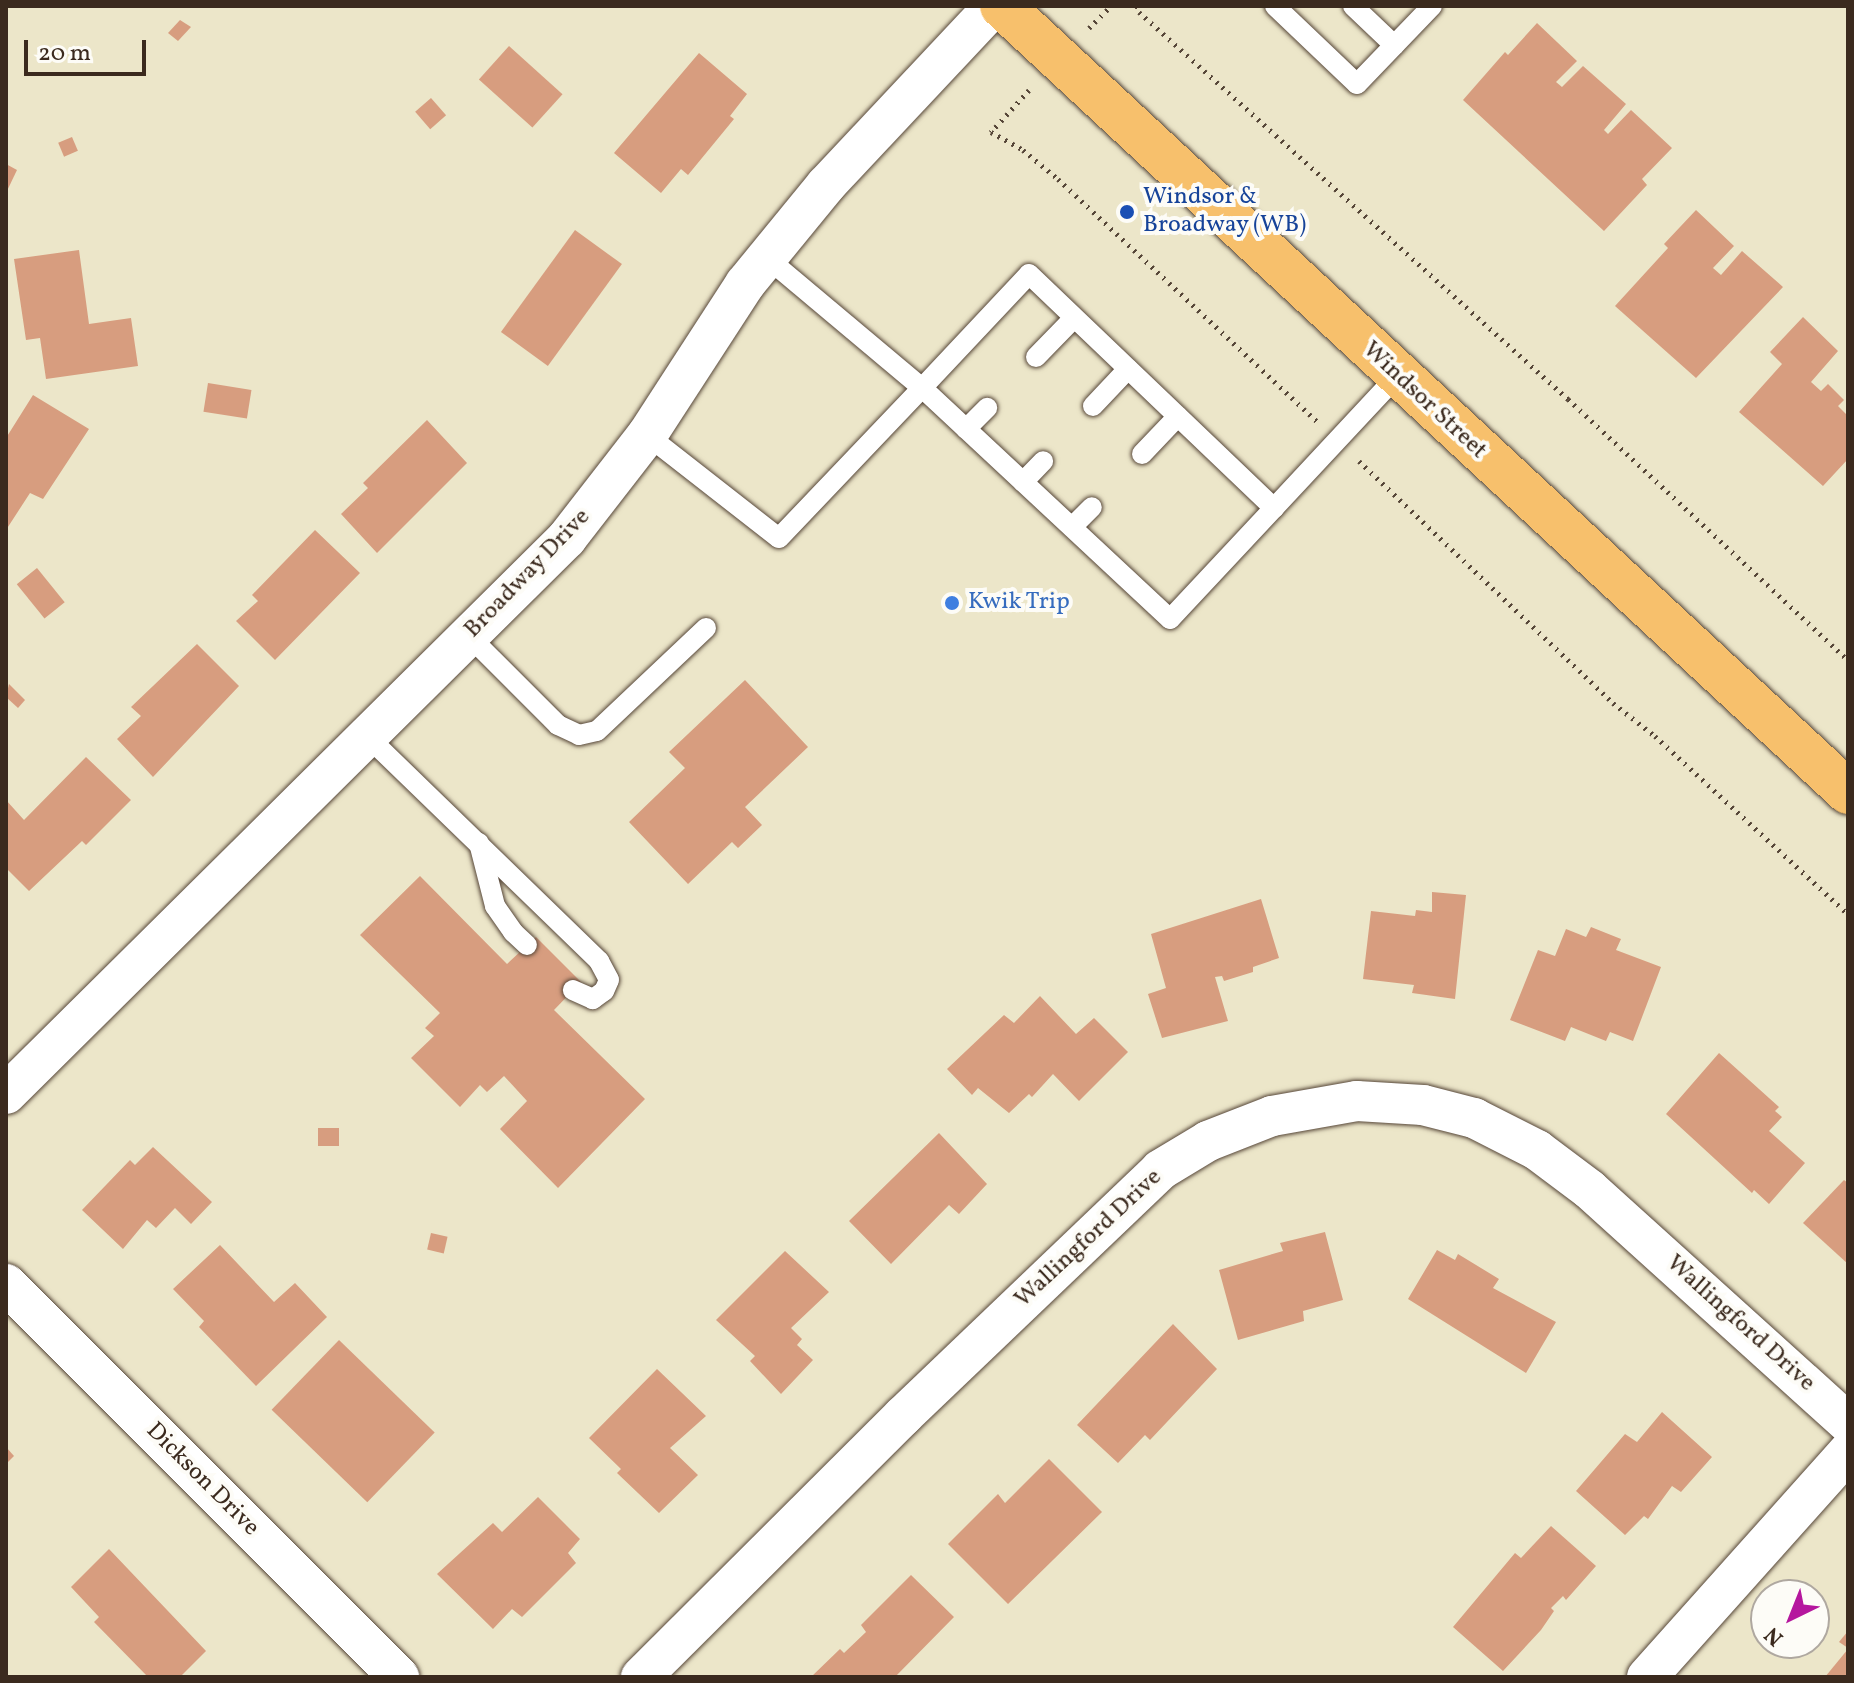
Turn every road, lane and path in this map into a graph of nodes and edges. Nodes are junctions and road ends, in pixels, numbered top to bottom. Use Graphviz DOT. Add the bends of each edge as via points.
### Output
graph roads {
  1 [pos="994,6"];
  2 [pos="1002,6"];
  3 [pos="1111,6"];
  4 [pos="1137,6"];
  5 [pos="1275,6"];
  6 [pos="1353,6"];
  7 [pos="1432,6"];
  8 [pos="1394,45"];
  9 [pos="1059,58"];
  10 [pos="766,257"];
  11 [pos="1074,318"];
  12 [pos="1036,357"];
  13 [pos="1128,369"];
  14 [pos="1397,376"];
  15 [pos="922,388"];
  16 [pos="1093,406"];
  17 [pos="987,408"];
  18 [pos="1178,416"];
  19 [pos="966,429"];
  20 [pos="647,435"];
  21 [pos="1337,440"];
  22 [pos="1142,454"];
  23 [pos="1043,461"];
  24 [pos="1023,482"];
  25 [pos="1092,507"];
  26 [pos="1274,508"];
  27 [pos="1072,527"];
  28 [pos="706,628"];
  29 [pos="469,636"];
  30 [pos="1848,660"];
  31 [pos="368,737"];
  32 [pos="1848,792"];
  33 [pos="479,843"];
  34 [pos="1848,914"];
  35 [pos="527,945"];
  36 [pos="573,990"];
  37 [pos="6,1094"];
  38 [pos="6,1284"];
  39 [pos="1848,1423"];
  40 [pos="1848,1452"];
  41 [pos="399,1677"];
  42 [pos="641,1677"];
  43 [pos="1647,1677"];
  1 -- 10 [label="street, Broadway Drive"];
  2 -- 9 [label="main road, Windsor Street"];
  3 -- 9 [label="path"];
  4 -- 30 [label="path"];
  5 -- 8 [label="lane" via="1357,84"];
  6 -- 8 [label="lane"];
  7 -- 8 [label="lane"];
  9 -- 14 [label="main road, Windsor Street"];
  9 -- 21 [label="path" via="991,132 1058,179"];
  10 -- 15 [label="lane"];
  10 -- 20 [label="street, Broadway Drive"];
  11 -- 12 [label="lane"];
  11 -- 13 [label="lane"];
  11 -- 15 [label="lane" via="1029,274"];
  13 -- 16 [label="lane"];
  13 -- 18 [label="lane"];
  14 -- 21 [label="lane"];
  14 -- 32 [label="main road, Windsor Street"];
  15 -- 19 [label="lane"];
  15 -- 20 [label="lane" via="779,538"];
  17 -- 19 [label="lane"];
  18 -- 22 [label="lane"];
  18 -- 26 [label="lane"];
  19 -- 24 [label="lane"];
  20 -- 29 [label="street, Broadway Drive" via="567,538"];
  21 -- 26 [label="lane"];
  21 -- 34 [label="path" via="1613,703"];
  23 -- 24 [label="lane"];
  24 -- 27 [label="lane"];
  25 -- 27 [label="lane"];
  26 -- 27 [label="lane" via="1170,619"];
  28 -- 29 [label="lane" via="597,731 579,735 558,725"];
  29 -- 31 [label="street, Broadway Drive"];
  31 -- 33 [label="lane"];
  31 -- 37 [label="street, Broadway Drive"];
  33 -- 35 [label="lane" via="495,906"];
  33 -- 36 [label="lane" via="599,961 609,980 604,991 593,999"];
  38 -- 41 [label="street, Dickson Drive"];
  39 -- 42 [label="street, Wallingford Drive" via="1589,1189 1537,1150 1474,1118 1423,1105 1357,1101 1272,1116 1208,1141 1160,1170"];
  40 -- 43 [label="street"];
}
